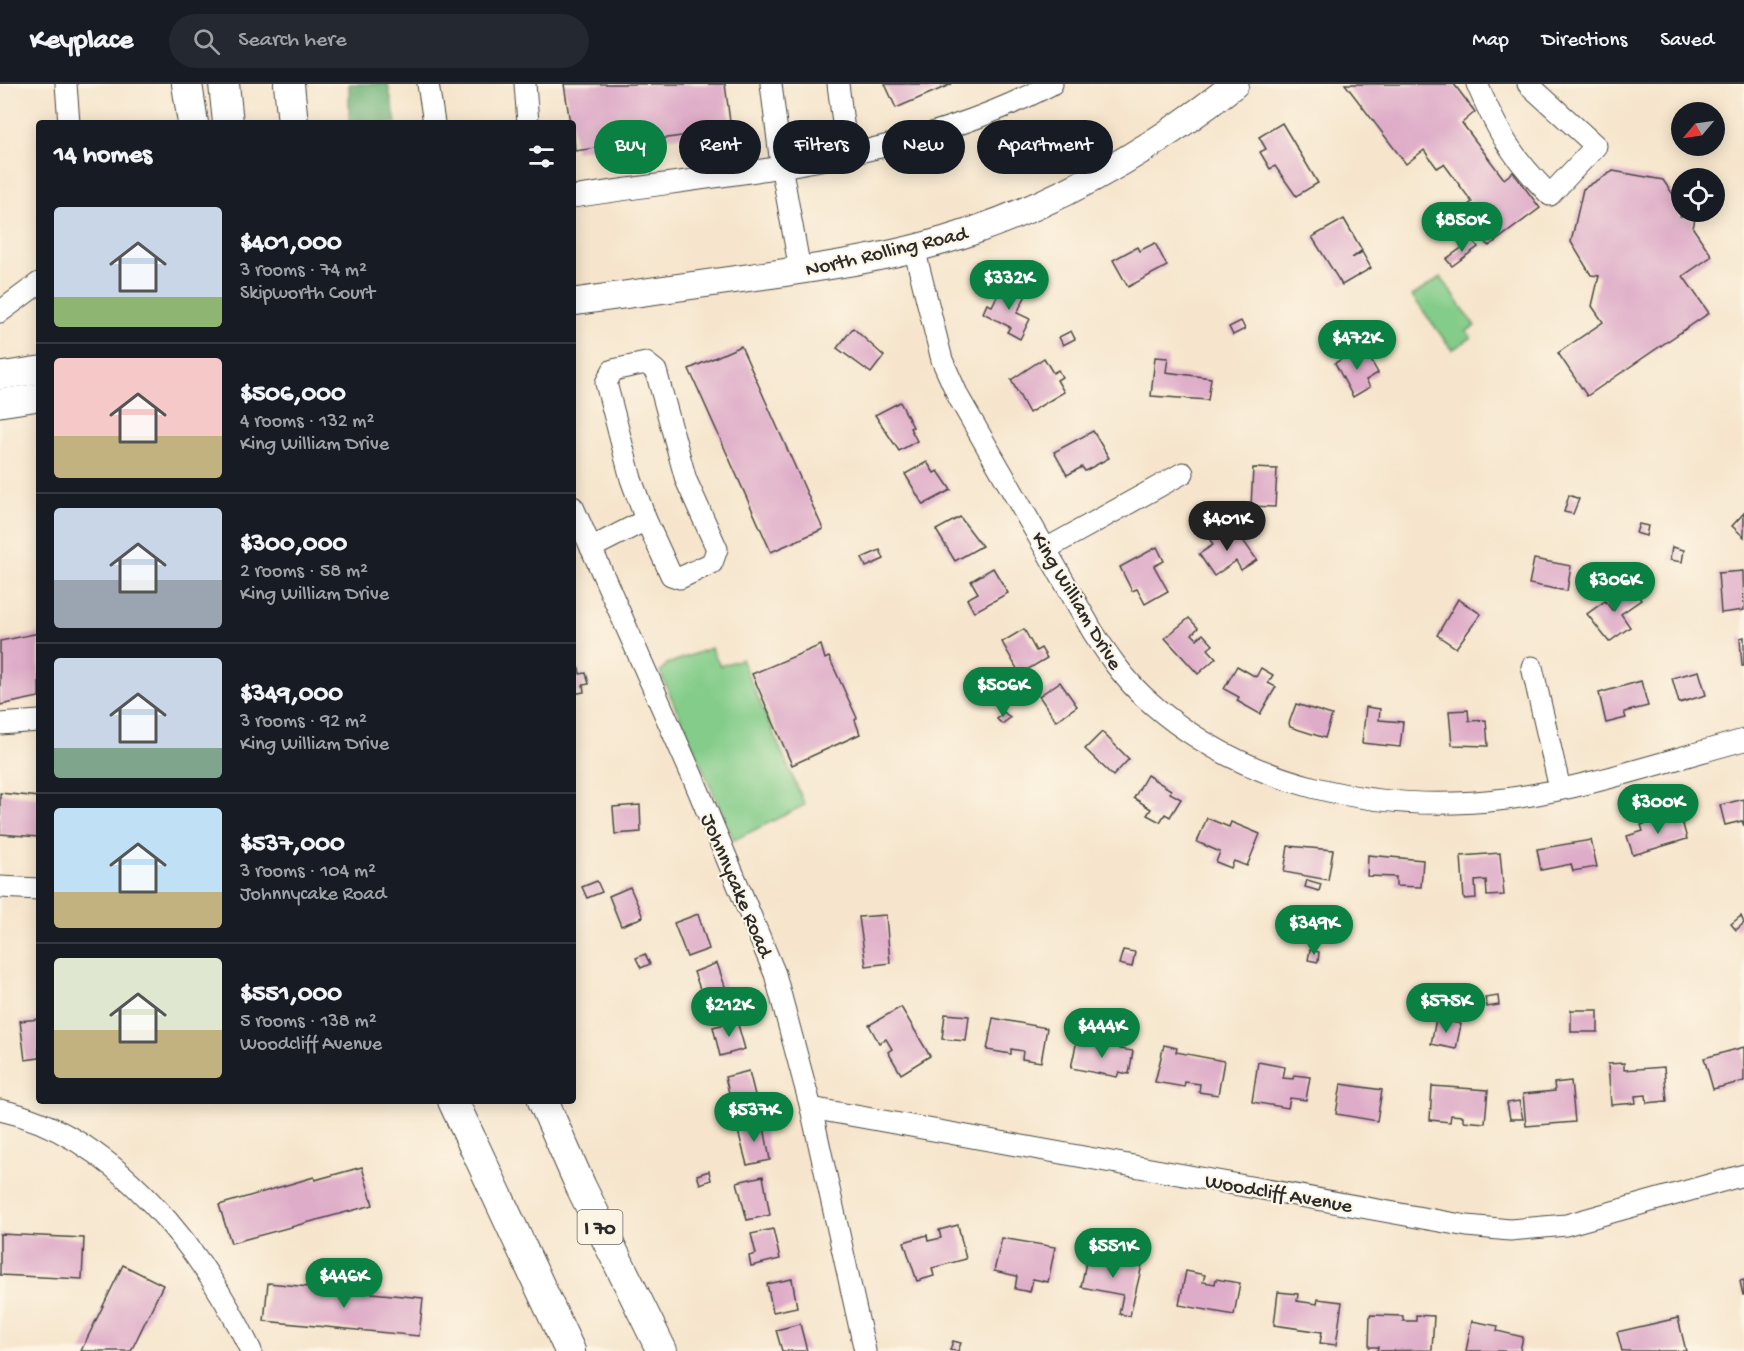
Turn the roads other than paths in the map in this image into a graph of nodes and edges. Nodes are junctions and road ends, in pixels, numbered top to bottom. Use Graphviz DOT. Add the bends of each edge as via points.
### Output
graph roads {
  1 [pos="66,84"];
  2 [pos="187,84"];
  3 [pos="224,84"];
  4 [pos="288,84"];
  5 [pos="428,84"];
  6 [pos="525,84"];
  7 [pos="771,84"];
  8 [pos="838,84"];
  9 [pos="1052,84"];
  10 [pos="1235,84"];
  11 [pos="1477,84"];
  12 [pos="1528,84"];
  13 [pos="69,120"];
  14 [pos="193,120"];
  15 [pos="228,120"];
  16 [pos="294,120"];
  17 [pos="434,120"];
  18 [pos="528,120"];
  19 [pos="775,120"];
  20 [pos="843,120"];
  21 [pos="870,149"];
  22 [pos="773,166"];
  23 [pos="783,174"];
  24 [pos="576,196"];
  25 [pos="914,248"];
  26 [pos="800,270"];
  27 [pos="36,285"];
  28 [pos="576,302"];
  29 [pos="0,312"];
  30 [pos="36,370"];
  31 [pos="0,376"];
  32 [pos="36,397"];
  33 [pos="0,403"];
  34 [pos="1183,473"];
  35 [pos="576,514"];
  36 [pos="646,520"];
  37 [pos="591,548"];
  38 [pos="1046,549"];
  39 [pos="1532,667"];
  40 [pos="36,721"];
  41 [pos="0,724"];
  42 [pos="1744,740"];
  43 [pos="1560,789"];
  44 [pos="0,887"];
  45 [pos="36,889"];
  46 [pos="454,1104"];
  47 [pos="544,1104"];
  48 [pos="811,1108"];
  49 [pos="0,1110"];
  50 [pos="1744,1175"];
  51 [pos="251,1351"];
  52 [pos="570,1351"];
  53 [pos="662,1351"];
  54 [pos="865,1351"];
  1 -- 13 [label="street"];
  2 -- 14 [label="highway"];
  3 -- 15 [label="highway"];
  4 -- 16 [label="highway"];
  5 -- 17 [label="street"];
  6 -- 18 [label="street"];
  7 -- 19 [label="street"];
  8 -- 20 [label="street"];
  9 -- 21 [label="street" via="978,119 911,141"];
  10 -- 25 [label="main road, North Rolling Road" via="1152,144 1085,181 1000,220"];
  11 -- 12 [label="street" via="1505,144 1550,195 1596,146"];
  22 -- 24 [label="street"];
  23 -- 26 [label="street"];
  25 -- 26 [label="main road, North Rolling Road"];
  25 -- 38 [label="street, King William Drive" via="942,360 959,398"];
  26 -- 28 [label="main road, North Rolling Road"];
  27 -- 29 [label="street"];
  30 -- 31 [label="main road"];
  32 -- 33 [label="main road"];
  34 -- 38 [label="street"];
  35 -- 37 [label="street, Johnnycake Road"];
  36 -- 36 [label="street" via="671,575 680,578 712,563 717,549 686,480 657,371 646,363 613,370 606,383"];
  36 -- 37 [label="street"];
  37 -- 48 [label="street, Johnnycake Road" via="767,954"];
  38 -- 43 [label="street, King William Drive" via="1118,669 1172,720 1244,764 1285,781 1327,791 1409,802 1506,799"];
  39 -- 43 [label="street"];
  40 -- 41 [label="street"];
  42 -- 43 [label="street, King William Drive"];
  44 -- 45 [label="street"];
  46 -- 52 [label="highway"];
  47 -- 53 [label="highway, I 70"];
  48 -- 50 [label="street, Woodcliff Avenue" via="1467,1226 1510,1230 1566,1225"];
  48 -- 54 [label="street, Johnnycake Road"];
  49 -- 51 [label="street" via="62,1132 124,1177 160,1212 212,1280"];
}
